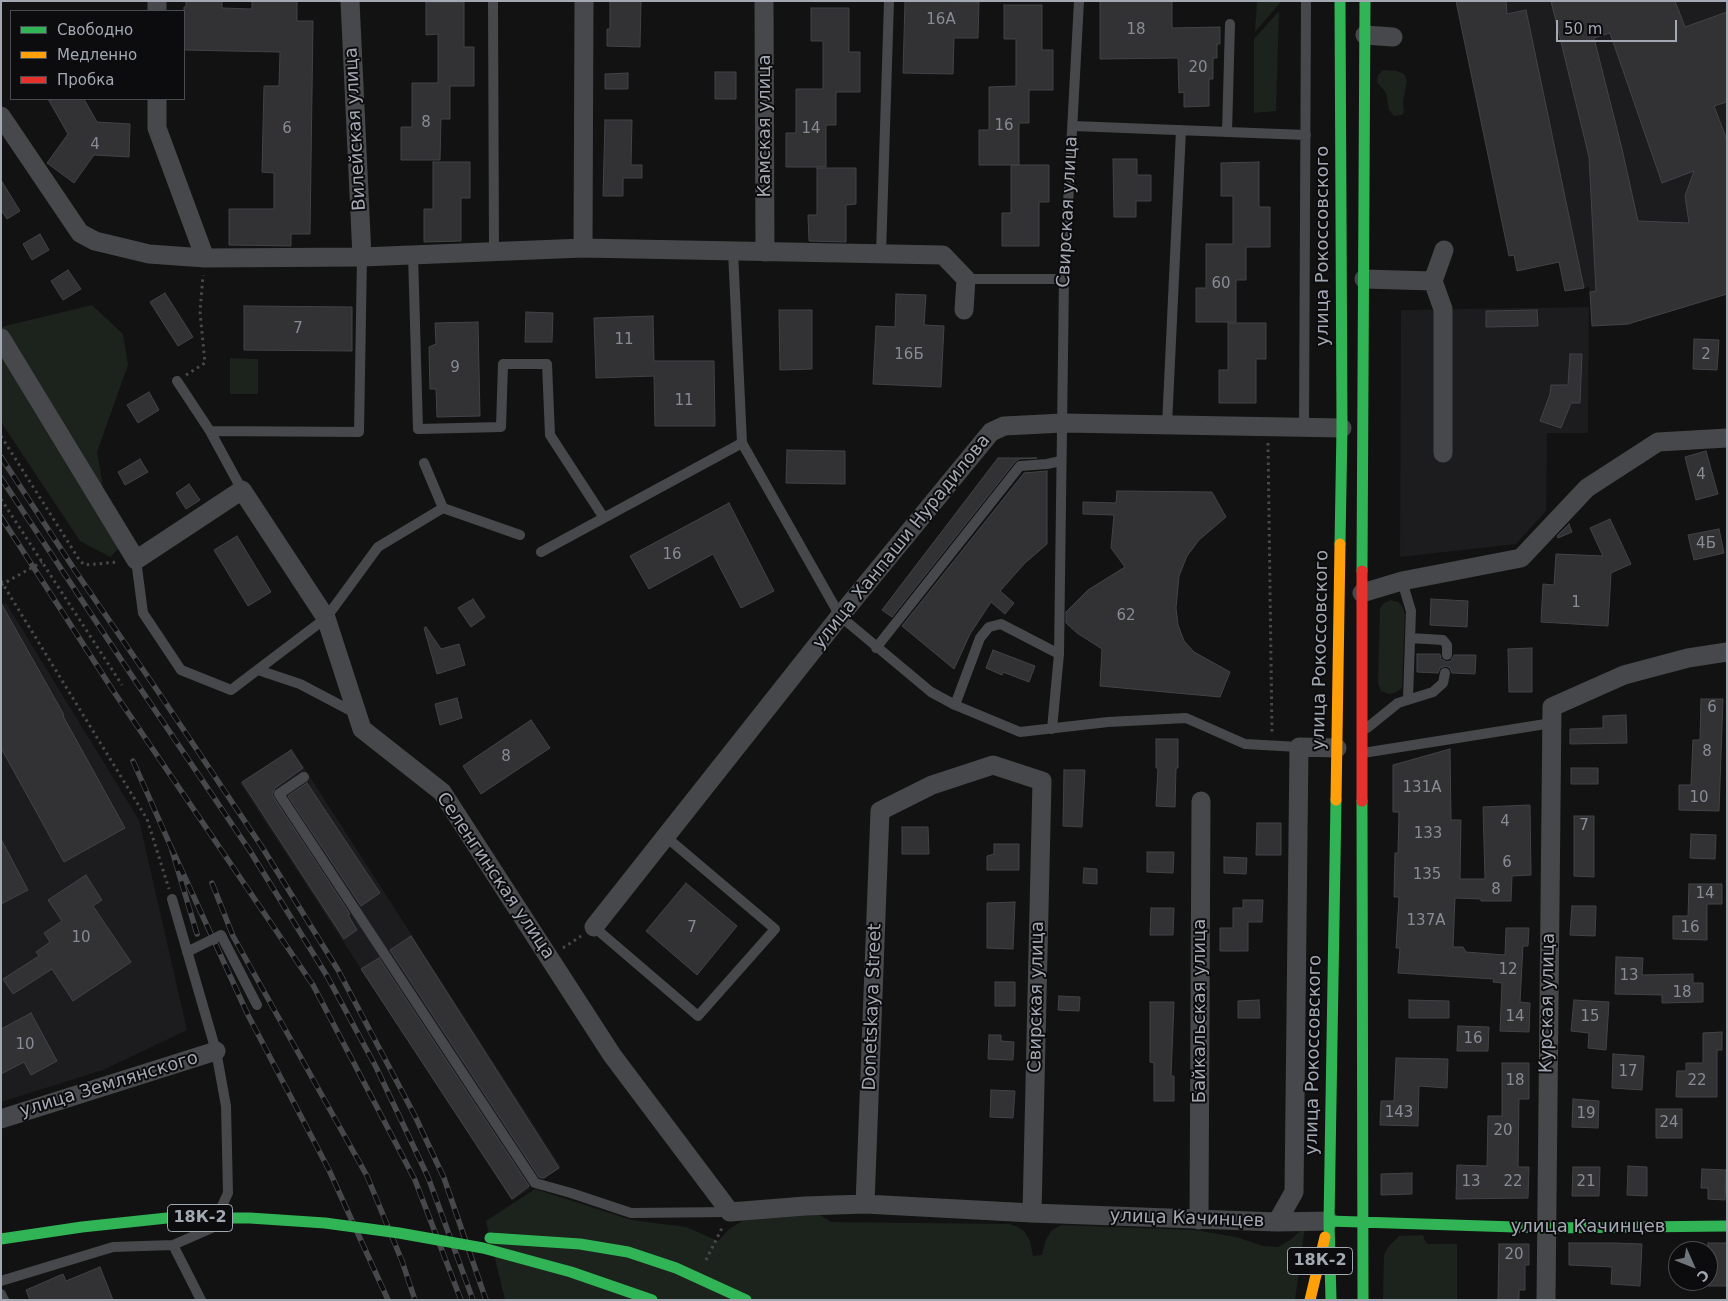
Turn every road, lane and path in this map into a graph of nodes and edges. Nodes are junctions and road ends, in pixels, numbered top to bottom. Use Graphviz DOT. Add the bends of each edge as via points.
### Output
graph roads {
  1 [pos="350,1"];
  2 [pos="493,1"];
  3 [pos="584,1"];
  4 [pos="764,1"];
  5 [pos="889,1"];
  6 [pos="1079,1"];
  7 [pos="1306,1"];
  8 [pos="1340,1"];
  9 [pos="1365,1"];
  10 [pos="1230,24"];
  11 [pos="1365,35"];
  12 [pos="1393,37"];
  13 [pos="157,100"];
  14 [pos="1,116"];
  15 [pos="1072,126"];
  16 [pos="1181,130"];
  17 [pos="1227,132"];
  18 [pos="1306,135"];
  19 [pos="583,248"];
  20 [pos="1444,250"];
  21 [pos="733,251"];
  22 [pos="494,252"];
  23 [pos="765,252"];
  24 [pos="413,254"];
  25 [pos="881,254"];
  26 [pos="362,256"];
  27 [pos="204,258"];
  28 [pos="966,279"];
  29 [pos="1064,279"];
  30 [pos="1364,279"];
  31 [pos="1433,281"];
  32 [pos="964,310"];
  33 [pos="1,338"];
  34 [pos="177,381"];
  35 [pos="1063,423"];
  36 [pos="1167,425"];
  37 [pos="1297,427"];
  38 [pos="1342,428"];
  39 [pos="210,431"];
  40 [pos="1,436"];
  41 [pos="1727,438"];
  42 [pos="742,443"];
  43 [pos="1443,453"];
  44 [pos="1061,461"];
  45 [pos="424,463"];
  46 [pos="242,490"];
  47 [pos="1,499"];
  48 [pos="443,508"];
  49 [pos="604,518"];
  50 [pos="520,535"];
  51 [pos="541,552"];
  52 [pos="136,560"];
  53 [pos="42,562"];
  54 [pos="1402,581"];
  55 [pos="2,583"];
  56 [pos="1362,593"];
  57 [pos="840,616"];
  58 [pos="326,618"];
  59 [pos="1410,638"];
  60 [pos="876,648"];
  61 [pos="1727,652"];
  62 [pos="1059,654"];
  63 [pos="1446,654"];
  64 [pos="258,670"];
  65 [pos="1445,673"];
  66 [pos="122,685"];
  67 [pos="1408,699"];
  68 [pos="955,705"];
  69 [pos="357,714"];
  70 [pos="1552,715"];
  71 [pos="1052,729"];
  72 [pos="1363,732"];
  73 [pos="1272,745"];
  74 [pos="1299,747"];
  75 [pos="1337,748"];
  76 [pos="1363,752"];
  77 [pos="304,777"];
  78 [pos="1042,781"];
  79 [pos="1201,801"];
  80 [pos="665,836"];
  81 [pos="172,899"];
  82 [pos="594,927"];
  83 [pos="187,952"];
  84 [pos="549,958"];
  85 [pos="256,1005"];
  86 [pos="216,1051"];
  87 [pos="1,1118"];
  88 [pos="865,1204"];
  89 [pos="730,1212"];
  90 [pos="1032,1213"];
  91 [pos="1199,1220"];
  92 [pos="1329,1221"];
  93 [pos="1277,1222"];
  94 [pos="1364,1223"];
  95 [pos="1727,1226"];
  96 [pos="1546,1228"];
  97 [pos="399,1233"];
  98 [pos="1,1239"];
  99 [pos="173,1245"];
  100 [pos="705,1261"];
  101 [pos="1,1282"];
  102 [pos="1,1294"];
  103 [pos="4,1300"];
  104 [pos="201,1300"];
  105 [pos="652,1300"];
  106 [pos="746,1300"];
  107 [pos="1310,1300"];
  108 [pos="1331,1300"];
  109 [pos="1363,1300"];
  110 [pos="1546,1300"];
  1 -- 26 [label="street, Вилейская улица"];
  2 -- 22 [label="lane"];
  3 -- 19 [label="street"];
  4 -- 23 [label="street, Камская улица"];
  5 -- 25 [label="lane"];
  6 -- 15 [label="lane, Свирская улица"];
  7 -- 18 [label="lane"];
  8 -- 38 [label="main road, улица Рокоссовского"];
  9 -- 11 [label="main road"];
  10 -- 17 [label="lane"];
  11 -- 12 [label="street"];
  11 -- 30 [label="main road"];
  13 -- 27 [label="street" via="157,128"];
  14 -- 27 [label="street" via="80,233 95,241 149,254"];
  15 -- 16 [label="lane"];
  15 -- 29 [label="lane, Свирская улица"];
  16 -- 17 [label="lane"];
  16 -- 36 [label="lane"];
  17 -- 18 [label="lane"];
  18 -- 37 [label="lane"];
  19 -- 21 [label="street"];
  19 -- 22 [label="street"];
  20 -- 31 [label="street"];
  21 -- 23 [label="street"];
  21 -- 42 [label="lane"];
  22 -- 24 [label="street"];
  23 -- 25 [label="street"];
  24 -- 26 [label="street"];
  24 -- 49 [label="lane" via="418,429 501,428 503,364 548,364 550,435"];
  25 -- 28 [label="street" via="943,255"];
  26 -- 27 [label="street"];
  26 -- 39 [label="lane" via="360,432"];
  27 -- 34 [label="path" via="200,312 205,363"];
  28 -- 29 [label="lane"];
  28 -- 32 [label="street"];
  29 -- 35 [label="lane, Свирская улица"];
  30 -- 31 [label="street"];
  30 -- 56 [label="main road"];
  31 -- 43 [label="street" via="1443,309"];
  33 -- 52 [label="street"];
  34 -- 39 [label="lane"];
  35 -- 36 [label="street, улица Ханпаши Нурадилова"];
  35 -- 44 [label="lane, Свирская улица"];
  35 -- 57 [label="street, улица Ханпаши Нурадилова" via="1004,426 992,432"];
  36 -- 37 [label="street, улица Ханпаши Нурадилова"];
  37 -- 38 [label="street, улица Ханпаши Нурадилова"];
  37 -- 73 [label="path" via="1268,441"];
  38 -- 75 [label="main road, улица Рокоссовского"];
  39 -- 46 [label="lane"];
  40 -- 52 [label="path" via="80,561 85,565"];
  41 -- 54 [label="street" via="1658,442 1587,488 1521,558"];
  42 -- 49 [label="lane"];
  42 -- 57 [label="lane"];
  44 -- 60 [label="lane" via="1020,466"];
  44 -- 62 [label="lane, Свирская улица"];
  45 -- 48 [label="lane"];
  46 -- 52 [label="street"];
  46 -- 58 [label="street, Селенгинская улица"];
  47 -- 53 [label="path"];
  48 -- 50 [label="lane"];
  48 -- 58 [label="lane" via="378,547"];
  49 -- 51 [label="lane"];
  52 -- 64 [label="lane" via="143,613 181,670 231,690"];
  53 -- 55 [label="path"];
  53 -- 66 [label="path"];
  54 -- 56 [label="street"];
  54 -- 59 [label="lane" via="1410,604"];
  55 -- 81 [label="path" via="147,819"];
  56 -- 72 [label="main road"];
  57 -- 60 [label="lane"];
  57 -- 80 [label="street, улица Ханпаши Нурадилова"];
  58 -- 64 [label="lane"];
  58 -- 69 [label="street, Селенгинская улица"];
  59 -- 63 [label="lane" via="1443,640 1447,646"];
  59 -- 67 [label="lane"];
  60 -- 68 [label="lane" via="931,692"];
  61 -- 70 [label="street" via="1688,658 1624,675"];
  62 -- 68 [label="lane" via="1002,624 990,628 980,638"];
  62 -- 71 [label="lane, Свирская улица"];
  64 -- 69 [label="lane" via="300,684"];
  65 -- 67 [label="lane" via="1443,683 1434,692"];
  67 -- 72 [label="lane" via="1388,710"];
  68 -- 71 [label="lane" via="1020,732"];
  69 -- 84 [label="street, Селенгинская улица" via="362,730 442,792"];
  70 -- 76 [label="lane"];
  70 -- 96 [label="street, Курская улица"];
  71 -- 73 [label="lane" via="1186,718 1245,744"];
  72 -- 76 [label="main road"];
  73 -- 74 [label="lane"];
  74 -- 75 [label="street"];
  74 -- 93 [label="street, улица Качинцев" via="1294,1192"];
  75 -- 92 [label="main road, улица Рокоссовского"];
  76 -- 94 [label="main road"];
  77 -- 89 [label="lane" via="279,794 535,1183 631,1213"];
  78 -- 88 [label="street, Donetskaya Street" via="993,765 932,785 880,811"];
  78 -- 90 [label="street, Свирская улица"];
  79 -- 91 [label="street, Байкальская улица"];
  80 -- 82 [label="street, улица Ханпаши Нурадилова"];
  80 -- 82 [label="lane" via="775,928 698,1016"];
  81 -- 83 [label="lane"];
  82 -- 84 [label="path"];
  83 -- 85 [label="lane" via="221,935"];
  83 -- 86 [label="lane"];
  84 -- 89 [label="street, Селенгинская улица" via="612,1055"];
  86 -- 87 [label="street, улица Землянского"];
  86 -- 99 [label="lane" via="226,1106 228,1193 212,1228"];
  88 -- 89 [label="street, улица Качинцев"];
  88 -- 90 [label="street, улица Качинцев"];
  89 -- 100 [label="path"];
  90 -- 91 [label="street, улица Качинцев"];
  91 -- 93 [label="street, улица Качинцев"];
  92 -- 93 [label="street"];
  92 -- 94 [label="main road, улица Качинцев"];
  92 -- 107 [label="main road, 18К-2"];
  92 -- 108 [label="main road, улица Рокоссовского"];
  94 -- 96 [label="main road, улица Качинцев"];
  94 -- 109 [label="main road"];
  95 -- 96 [label="main road, улица Качинцев"];
  96 -- 110 [label="street, Курская улица"];
  97 -- 98 [label="main road, 18К-2, bridge" via="325,1223 250,1218 167,1218"];
  97 -- 105 [label="main road, 18К-2, bridge" via="483,1248 571,1272"];
  97 -- 106 [label="main road, 18К-2, bridge" via="580,1244 628,1252 676,1268"];
  99 -- 101 [label="lane" via="113,1247"];
  99 -- 104 [label="lane"];
  102 -- 103 [label="lane"];
}
